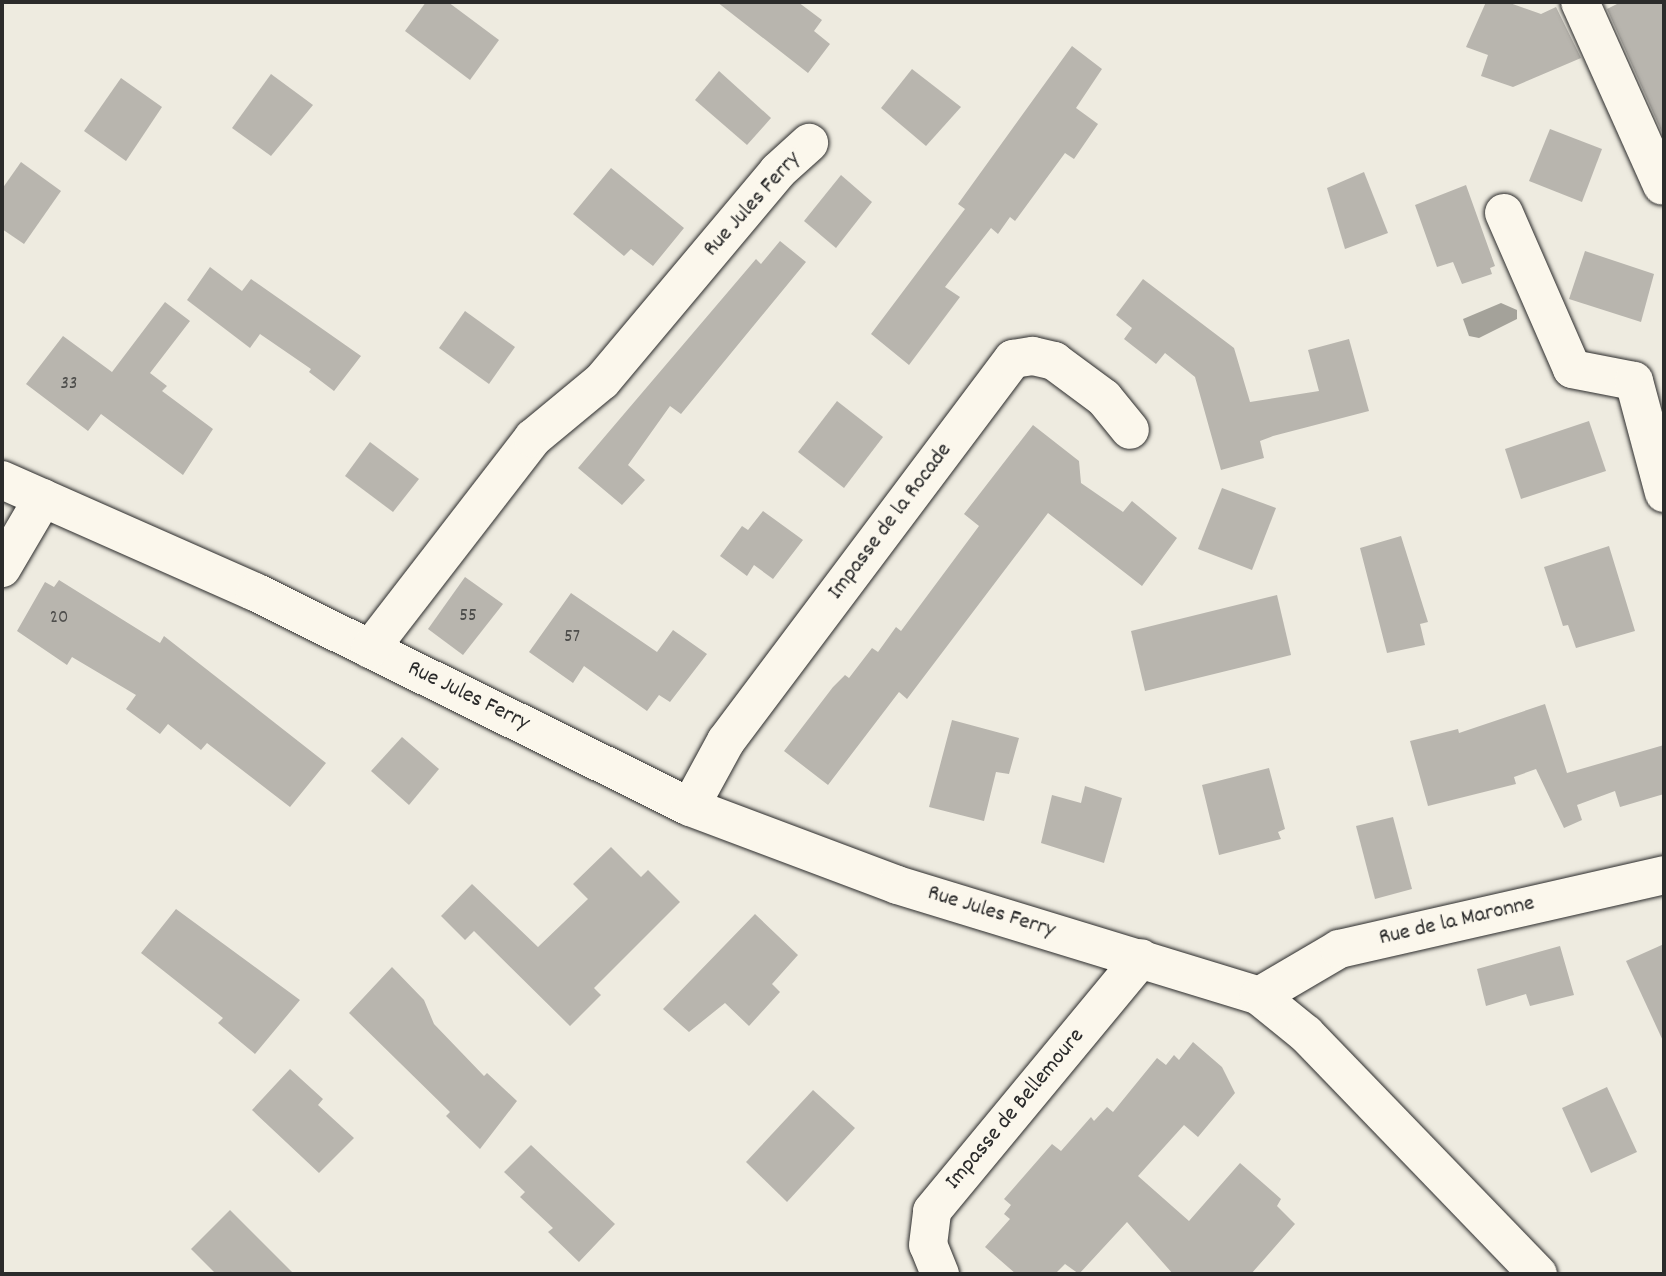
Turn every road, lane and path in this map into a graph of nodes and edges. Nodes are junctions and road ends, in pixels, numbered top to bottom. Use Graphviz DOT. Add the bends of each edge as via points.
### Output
graph roads {
  1 [pos="1580,2"];
  2 [pos="809,143"];
  3 [pos="1662,185"];
  4 [pos="1504,214"];
  5 [pos="1130,430"];
  6 [pos="2,480"];
  7 [pos="1664,493"];
  8 [pos="43,498"];
  9 [pos="2,568"];
  10 [pos="370,649"];
  11 [pos="690,807"];
  12 [pos="1664,875"];
  13 [pos="1141,958"];
  14 [pos="1259,996"];
  15 [pos="940,1274"];
  16 [pos="1538,1274"];
  1 -- 3 [label="street"];
  2 -- 10 [label="street, Rue Jules Ferry" via="778,171 602,381 533,438"];
  4 -- 7 [label="street" via="1572,369 1634,381"];
  5 -- 11 [label="street, Impasse de la Rocade" via="1104,398 1054,361 1033,356 1013,359 726,741"];
  6 -- 8 [label="street, Rue Jules Ferry"];
  8 -- 9 [label="street"];
  8 -- 10 [label="street, Rue Jules Ferry"];
  10 -- 11 [label="street, Rue Jules Ferry"];
  11 -- 13 [label="street, Rue Jules Ferry" via="897,885"];
  12 -- 14 [label="street, Rue de la Maronne" via="1339,949"];
  13 -- 14 [label="street, Rue Jules Ferry"];
  13 -- 15 [label="street, Impasse de Bellemoure" via="932,1211 928,1245"];
  14 -- 16 [label="street, Rue Jules Ferry" via="1306,1034"];
}
